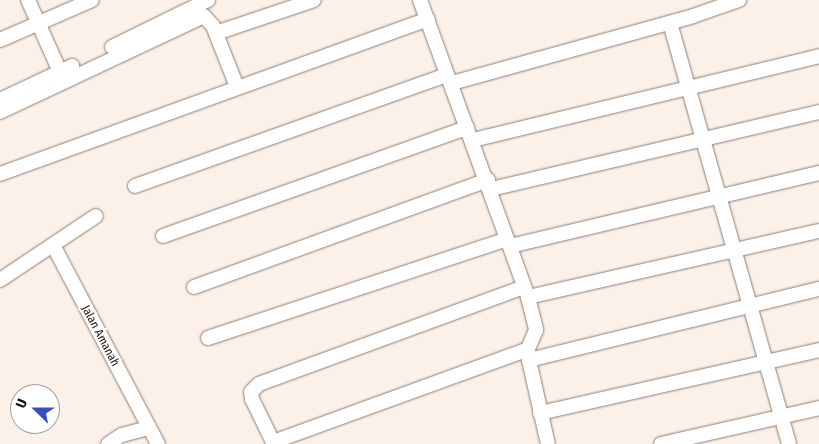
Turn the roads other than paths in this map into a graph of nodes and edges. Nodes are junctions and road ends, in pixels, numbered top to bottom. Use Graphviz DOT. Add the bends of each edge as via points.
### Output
graph roads {
  1 [pos="28,0"];
  2 [pos="92,0"];
  3 [pos="208,0"];
  4 [pos="314,0"];
  5 [pos="420,0"];
  6 [pos="739,0"];
  7 [pos="428,20"];
  8 [pos="38,22"];
  9 [pos="670,23"];
  10 [pos="216,34"];
  11 [pos="0,40"];
  12 [pos="819,56"];
  13 [pos="60,72"];
  14 [pos="450,79"];
  15 [pos="237,87"];
  16 [pos="689,87"];
  17 [pos="0,100"];
  18 [pos="0,112"];
  19 [pos="819,112"];
  20 [pos="470,134"];
  21 [pos="705,140"];
  22 [pos="819,173"];
  23 [pos="0,174"];
  24 [pos="490,185"];
  25 [pos="136,186"];
  26 [pos="721,196"];
  27 [pos="96,216"];
  28 [pos="819,231"];
  29 [pos="164,236"];
  30 [pos="509,242"];
  31 [pos="53,245"];
  32 [pos="736,252"];
  33 [pos="0,280"];
  34 [pos="194,287"];
  35 [pos="819,288"];
  36 [pos="526,292"];
  37 [pos="751,304"];
  38 [pos="208,338"];
  39 [pos="819,350"];
  40 [pos="529,355"];
  41 [pos="767,363"];
  42 [pos="819,408"];
  43 [pos="540,414"];
  44 [pos="782,417"];
  45 [pos="149,428"];
  46 [pos="274,443"];
  47 [pos="108,444"];
  48 [pos="158,444"];
  49 [pos="548,444"];
  50 [pos="661,444"];
  51 [pos="789,444"];
  1 -- 8 [label="street"];
  2 -- 8 [label="street"];
  3 -- 13 [label="street"];
  4 -- 10 [label="street"];
  5 -- 7 [label="street"];
  6 -- 9 [label="street"];
  7 -- 14 [label="street"];
  7 -- 15 [label="street" via="342,53"];
  8 -- 11 [label="street"];
  8 -- 13 [label="street"];
  9 -- 14 [label="street"];
  9 -- 16 [label="street"];
  10 -- 15 [label="street"];
  10 -- 18 [label="street" via="209,19 204,16 196,18"];
  12 -- 16 [label="street"];
  13 -- 17 [label="street"];
  14 -- 20 [label="street"];
  14 -- 25 [label="street"];
  15 -- 23 [label="street" via="224,95"];
  16 -- 20 [label="street"];
  16 -- 21 [label="street"];
  19 -- 21 [label="street"];
  20 -- 24 [label="street"];
  20 -- 29 [label="street"];
  21 -- 24 [label="street"];
  21 -- 26 [label="street"];
  22 -- 26 [label="street"];
  24 -- 30 [label="street"];
  24 -- 34 [label="street"];
  26 -- 30 [label="street"];
  26 -- 32 [label="street"];
  27 -- 31 [label="street"];
  28 -- 32 [label="street"];
  30 -- 36 [label="street"];
  30 -- 38 [label="street"];
  31 -- 33 [label="street"];
  31 -- 45 [label="street, Jalan Amanah"];
  32 -- 36 [label="street"];
  32 -- 37 [label="street"];
  35 -- 37 [label="street"];
  36 -- 40 [label="street" via="536,330"];
  36 -- 46 [label="street" via="259,384 251,392 252,399"];
  37 -- 40 [label="street"];
  37 -- 41 [label="street"];
  39 -- 41 [label="street"];
  40 -- 43 [label="street"];
  40 -- 46 [label="street"];
  41 -- 43 [label="street"];
  41 -- 44 [label="street"];
  42 -- 44 [label="street"];
  43 -- 49 [label="street"];
  44 -- 50 [label="street"];
  44 -- 51 [label="street"];
  45 -- 47 [label="street" via="122,435"];
  45 -- 48 [label="street, Jalan Amanah"];
}
